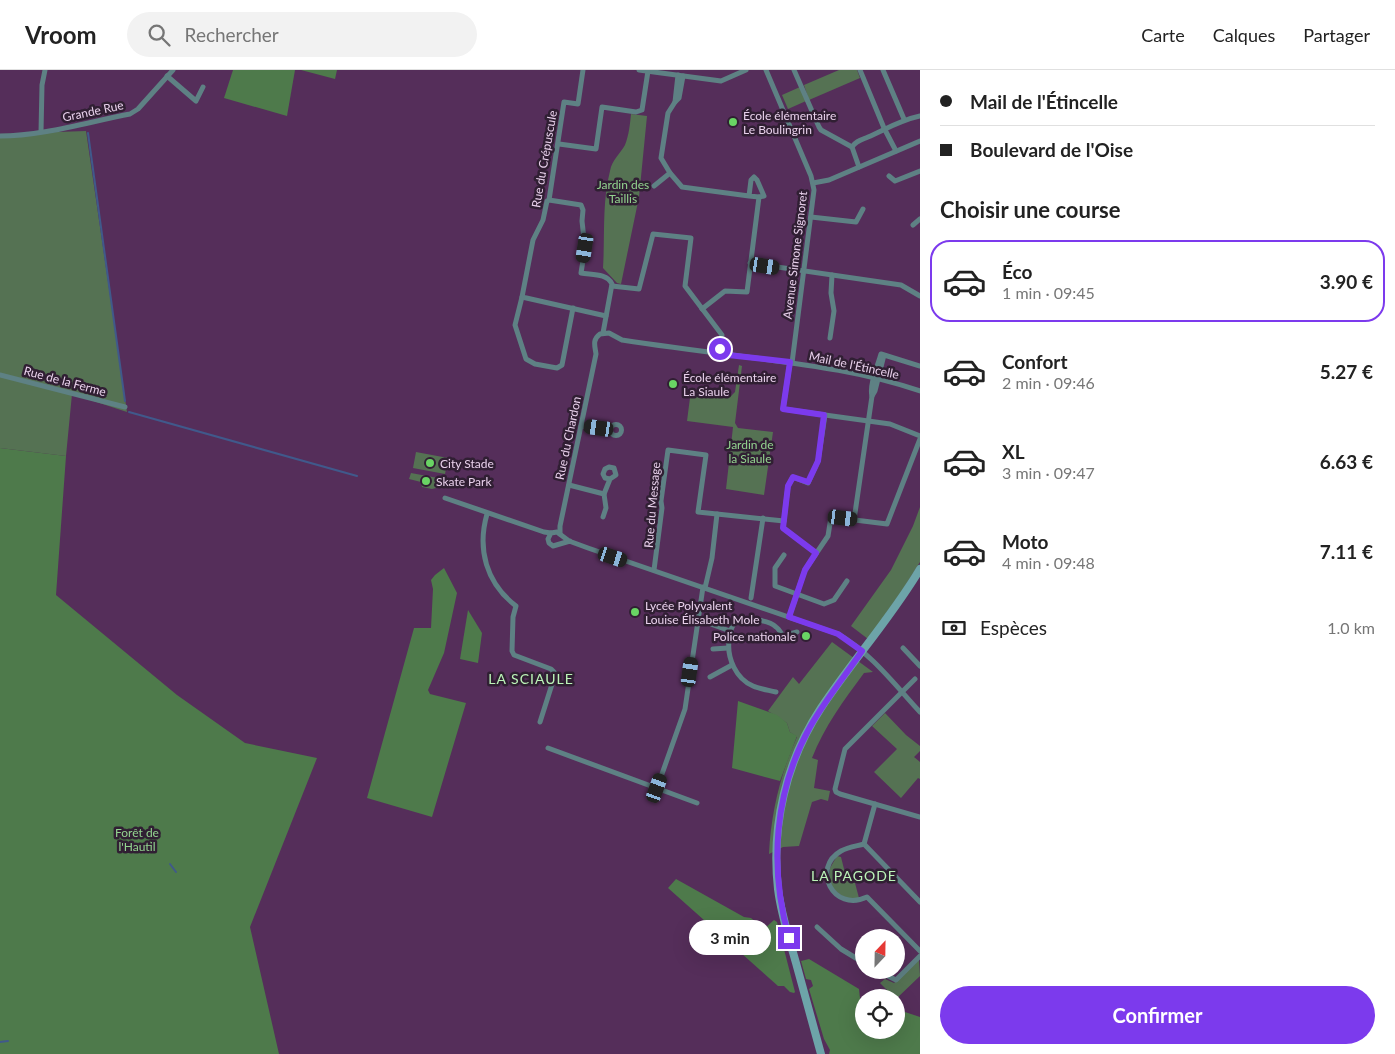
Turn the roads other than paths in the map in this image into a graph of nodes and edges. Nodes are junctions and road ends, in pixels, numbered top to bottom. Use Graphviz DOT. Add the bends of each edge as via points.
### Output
graph roads {
  1 [pos="45,70"];
  2 [pos="172,70"];
  3 [pos="583,70"];
  4 [pos="640,70"];
  5 [pos="746,70"];
  6 [pos="766,70"];
  7 [pos="794,70"];
  8 [pos="860,70"];
  9 [pos="883,70"];
  10 [pos="648,72"];
  11 [pos="680,74"];
  12 [pos="167,76"];
  13 [pos="203,87"];
  14 [pos="920,116"];
  15 [pos="904,120"];
  16 [pos="884,128"];
  17 [pos="41,132"];
  18 [pos="0,136"];
  19 [pos="920,141"];
  20 [pos="559,144"];
  21 [pos="852,147"];
  22 [pos="896,151"];
  23 [pos="859,167"];
  24 [pos="920,171"];
  25 [pos="670,173"];
  26 [pos="811,176"];
  27 [pos="889,176"];
  28 [pos="826,181"];
  29 [pos="654,186"];
  30 [pos="814,187"];
  31 [pos="749,196"];
  32 [pos="759,197"];
  33 [pos="550,200"];
  34 [pos="863,209"];
  35 [pos="811,217"];
  36 [pos="920,219"];
  37 [pos="913,224"];
  38 [pos="750,263"];
  39 [pos="804,272"];
  40 [pos="832,275"];
  41 [pos="612,286"];
  42 [pos="920,296"];
  43 [pos="522,297"];
  44 [pos="573,308"];
  45 [pos="702,309"];
  46 [pos="606,316"];
  47 [pos="603,333"];
  48 [pos="830,338"];
  49 [pos="719,354"];
  50 [pos="791,363"];
  51 [pos="920,366"];
  52 [pos="0,375"];
  53 [pos="876,378"];
  54 [pos="920,391"];
  55 [pos="125,407"];
  56 [pos="824,415"];
  57 [pos="868,420"];
  58 [pos="581,426"];
  59 [pos="610,430"];
  60 [pos="920,437"];
  61 [pos="610,480"];
  62 [pos="569,485"];
  63 [pos="604,494"];
  64 [pos="445,498"];
  65 [pos="487,514"];
  66 [pos="717,514"];
  67 [pos="603,517"];
  68 [pos="763,518"];
  69 [pos="854,520"];
  70 [pos="784,521"];
  71 [pos="560,526"];
  72 [pos="544,532"];
  73 [pos="553,532"];
  74 [pos="561,535"];
  75 [pos="548,538"];
  76 [pos="570,542"];
  77 [pos="560,544"];
  78 [pos="816,553"];
  79 [pos="784,554"];
  80 [pos="920,569"];
  81 [pos="654,570"];
  82 [pos="847,581"];
  83 [pos="704,588"];
  84 [pos="797,594"];
  85 [pos="751,598"];
  86 [pos="789,617"];
  87 [pos="708,623"];
  88 [pos="730,631"];
  89 [pos="797,632"];
  90 [pos="728,648"];
  91 [pos="903,648"];
  92 [pos="713,649"];
  93 [pos="862,651"];
  94 [pos="732,665"];
  95 [pos="920,666"];
  96 [pos="710,677"];
  97 [pos="915,680"];
  98 [pos="776,692"];
  99 [pos="902,692"];
  100 [pos="920,712"];
  101 [pos="540,722"];
  102 [pos="548,748"];
  103 [pos="657,788"];
  104 [pos="697,803"];
  105 [pos="875,804"];
  106 [pos="920,817"];
  107 [pos="864,844"];
  108 [pos="920,902"];
  109 [pos="817,927"];
  110 [pos="920,951"];
  111 [pos="920,956"];
  112 [pos="855,958"];
  113 [pos="905,971"];
  114 [pos="822,1054"];
  1 -- 17 [label="street"];
  2 -- 12 [label="street, Grande Rue"];
  3 -- 20 [label="street, Rue du Crépuscule" via="578,104 564,102"];
  4 -- 10 [label="street"];
  5 -- 11 [label="street" via="721,81"];
  6 -- 26 [label="street, Avenue Simone Signoret"];
  7 -- 21 [label="street" via="821,130"];
  8 -- 16 [label="street"];
  9 -- 15 [label="street"];
  10 -- 11 [label="street"];
  10 -- 20 [label="street" via="640,112 602,107 596,149"];
  11 -- 25 [label="street" via="675,102 668,113 661,158"];
  12 -- 13 [label="street" via="196,101"];
  12 -- 17 [label="street, Grande Rue" via="130,114"];
  14 -- 15 [label="street"];
  15 -- 16 [label="street"];
  16 -- 21 [label="street"];
  16 -- 22 [label="street"];
  17 -- 18 [label="street, Grande Rue"];
  19 -- 22 [label="street"];
  20 -- 33 [label="street, Rue du Crépuscule"];
  21 -- 23 [label="street"];
  22 -- 23 [label="street"];
  23 -- 28 [label="street"];
  24 -- 27 [label="street" via="895,181"];
  25 -- 29 [label="street"];
  25 -- 31 [label="street" via="682,187"];
  26 -- 28 [label="street"];
  26 -- 30 [label="street, Avenue Simone Signoret"];
  28 -- 30 [label="street"];
  30 -- 35 [label="street, Avenue Simone Signoret"];
  31 -- 32 [label="street"];
  31 -- 32 [label="street" via="754,177 764,196"];
  32 -- 38 [label="street"];
  33 -- 41 [label="street" via="581,205 585,248 581,273 605,276"];
  33 -- 43 [label="street, Rue du Crépuscule" via="533,240"];
  34 -- 35 [label="street" via="856,222"];
  35 -- 39 [label="street, Avenue Simone Signoret"];
  36 -- 37 [label="street"];
  38 -- 39 [label="street"];
  38 -- 45 [label="street" via="747,292 724,291"];
  39 -- 40 [label="street"];
  39 -- 50 [label="street, Avenue Simone Signoret"];
  40 -- 42 [label="street" via="900,285"];
  40 -- 48 [label="street" via="834,311"];
  41 -- 45 [label="street" via="639,289 652,234 691,238 684,282"];
  41 -- 46 [label="street"];
  43 -- 44 [label="street"];
  43 -- 44 [label="street, Rue du Crépuscule" via="516,325 526,359 534,364 557,368 562,365"];
  44 -- 46 [label="street"];
  45 -- 49 [label="street" via="722,335"];
  46 -- 47 [label="street"];
  47 -- 49 [label="street, Mail de l'Étincelle" via="622,340"];
  47 -- 58 [label="street, Rue du Chardon" via="594,344 596,354"];
  49 -- 50 [label="street, Mail de l'Étincelle"];
  50 -- 53 [label="street, Mail de l'Étincelle"];
  50 -- 56 [label="street, Avenue Simone Signoret" via="783,409"];
  51 -- 53 [label="street" via="882,354"];
  52 -- 55 [label="street, Rue de la Ferme"];
  53 -- 54 [label="street, Mail de l'Étincelle"];
  53 -- 57 [label="street" via="870,391"];
  56 -- 57 [label="street"];
  56 -- 70 [label="street" via="818,461 808,482 793,477 788,486"];
  57 -- 60 [label="street" via="890,424"];
  57 -- 69 [label="street"];
  58 -- 59 [label="street"];
  58 -- 62 [label="street, Rue du Chardon"];
  60 -- 69 [label="street" via="887,524"];
  61 -- 63 [label="street"];
  62 -- 63 [label="street"];
  62 -- 71 [label="street, Rue du Chardon"];
  63 -- 67 [label="street"];
  64 -- 65 [label="street"];
  65 -- 72 [label="street"];
  65 -- 101 [label="street" via="482,542 488,569 500,591 516,606 512,651 514,655 551,668 554,672"];
  66 -- 68 [label="street"];
  66 -- 81 [label="street, Rue du Message" via="698,512 706,456 668,450"];
  66 -- 83 [label="street" via="712,558"];
  68 -- 70 [label="street"];
  68 -- 85 [label="street"];
  69 -- 78 [label="street" via="831,517 828,536"];
  70 -- 78 [label="street" via="783,528"];
  71 -- 73 [label="street"];
  71 -- 74 [label="street, Rue du Chardon"];
  72 -- 73 [label="street"];
  72 -- 75 [label="street"];
  73 -- 74 [label="street"];
  73 -- 75 [label="street"];
  74 -- 76 [label="street"];
  74 -- 77 [label="street"];
  75 -- 77 [label="street" via="552,545"];
  76 -- 77 [label="street"];
  76 -- 81 [label="street"];
  78 -- 84 [label="street" via="805,570"];
  79 -- 84 [label="street" via="775,568 774,586"];
  80 -- 93 [label="main road"];
  81 -- 83 [label="street"];
  82 -- 84 [label="street" via="834,600 824,604"];
  83 -- 86 [label="street"];
  83 -- 103 [label="street" via="685,709"];
  84 -- 86 [label="street"];
  86 -- 93 [label="street" via="838,634"];
  87 -- 88 [label="street"];
  88 -- 89 [label="street" via="742,619 752,619 777,627 782,636"];
  88 -- 90 [label="street"];
  90 -- 92 [label="street"];
  90 -- 94 [label="street"];
  91 -- 95 [label="street"];
  93 -- 99 [label="street"];
  93 -- 114 [label="main road" via="820,709 803,740 787,781 778,832 781,907"];
  94 -- 96 [label="street"];
  94 -- 98 [label="street" via="751,685"];
  97 -- 99 [label="street"];
  99 -- 100 [label="street"];
  99 -- 105 [label="street" via="846,747 841,761 836,792"];
  102 -- 103 [label="street"];
  103 -- 104 [label="street"];
  105 -- 106 [label="street"];
  105 -- 107 [label="street"];
  107 -- 108 [label="street"];
  107 -- 110 [label="street" via="843,850 832,859 827,873 830,887 846,900 857,901 867,897"];
  109 -- 112 [label="street"];
  111 -- 113 [label="street"];
}
